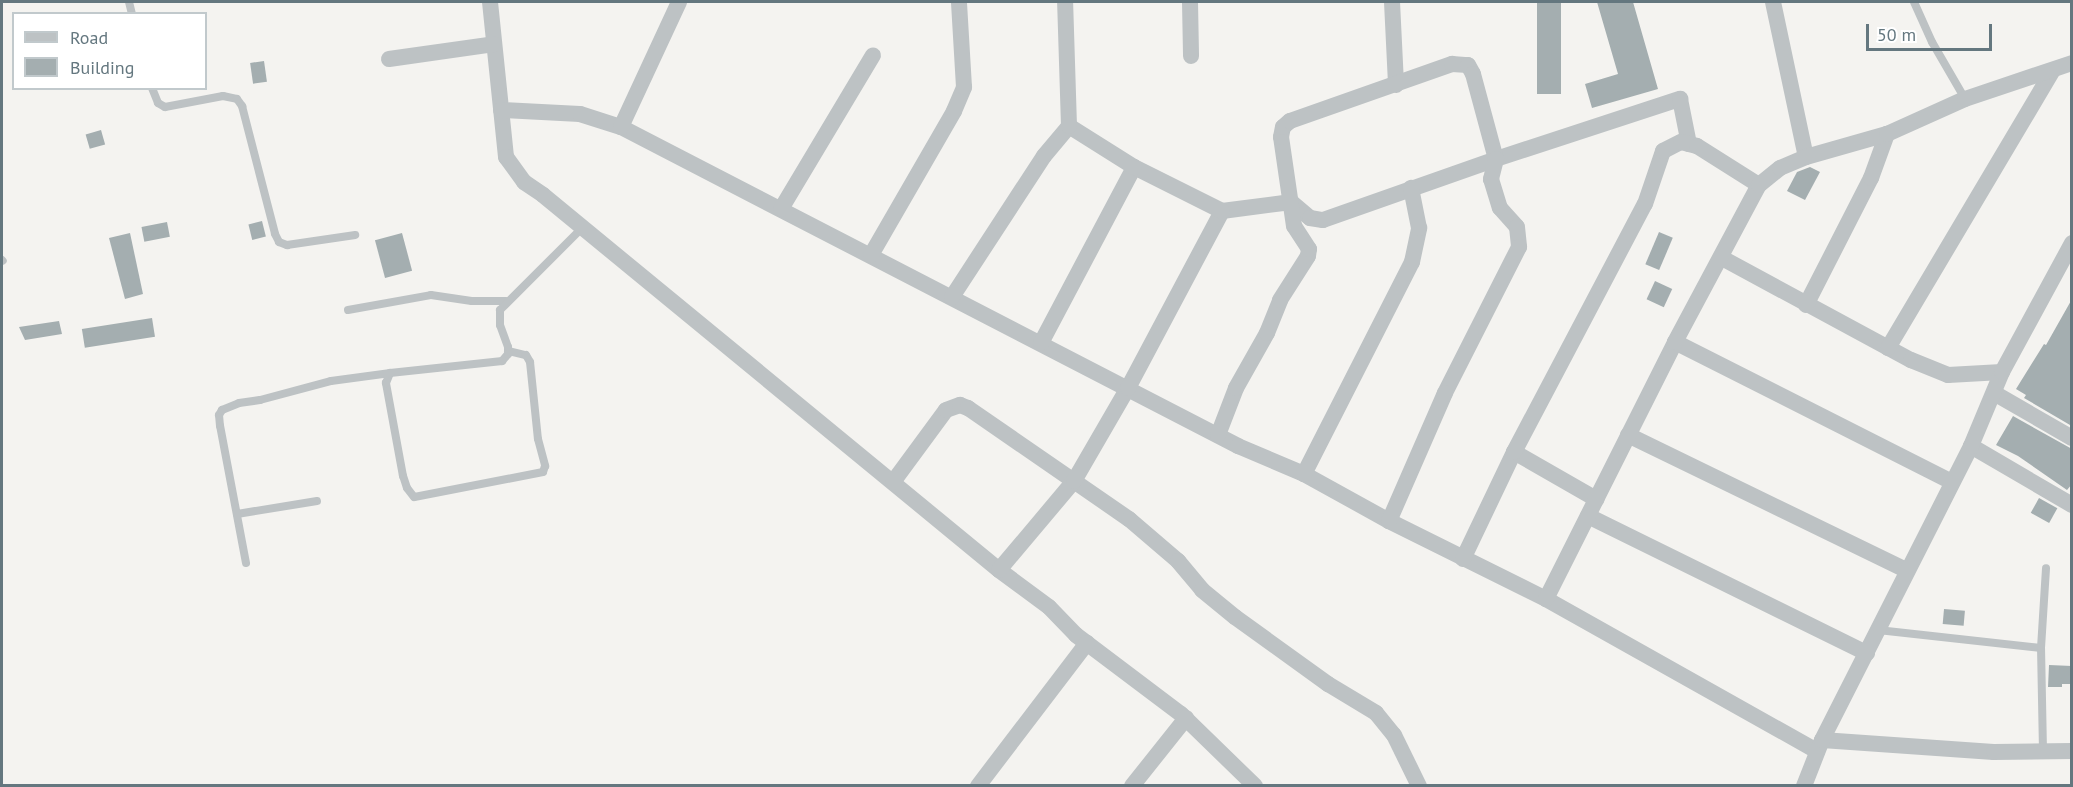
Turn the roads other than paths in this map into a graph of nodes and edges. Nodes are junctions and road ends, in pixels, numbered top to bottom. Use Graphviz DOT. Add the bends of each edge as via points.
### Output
graph roads {
  1 [pos="490,2"];
  2 [pos="680,2"];
  3 [pos="959,2"];
  4 [pos="1065,2"];
  5 [pos="1190,2"];
  6 [pos="1392,2"];
  7 [pos="1773,2"];
  8 [pos="1914,2"];
  9 [pos="494,44"];
  10 [pos="873,56"];
  11 [pos="1191,56"];
  12 [pos="389,59"];
  13 [pos="2072,63"];
  14 [pos="2053,70"];
  15 [pos="1396,85"];
  16 [pos="153,90"];
  17 [pos="1965,99"];
  18 [pos="501,110"];
  19 [pos="1069,126"];
  20 [pos="621,127"];
  21 [pos="1887,134"];
  22 [pos="1689,144"];
  23 [pos="1806,157"];
  24 [pos="1496,159"];
  25 [pos="1134,167"];
  26 [pos="1759,185"];
  27 [pos="1411,188"];
  28 [pos="1291,202"];
  29 [pos="781,209"];
  30 [pos="1222,211"];
  31 [pos="582,228"];
  32 [pos="355,235"];
  33 [pos="2072,243"];
  34 [pos="871,255"];
  35 [pos="1722,258"];
  36 [pos="952,297"];
  37 [pos="506,301"];
  38 [pos="1806,305"];
  39 [pos="348,310"];
  40 [pos="1675,342"];
  41 [pos="1041,343"];
  42 [pos="1888,348"];
  43 [pos="508,351"];
  44 [pos="2002,372"];
  45 [pos="390,373"];
  46 [pos="1128,388"];
  47 [pos="1994,393"];
  48 [pos="1218,435"];
  49 [pos="1628,435"];
  50 [pos="2072,438"];
  51 [pos="1971,446"];
  52 [pos="1514,452"];
  53 [pos="1304,474"];
  54 [pos="1074,481"];
  55 [pos="893,482"];
  56 [pos="1952,482"];
  57 [pos="1596,500"];
  58 [pos="317,501"];
  59 [pos="2072,505"];
  60 [pos="237,514"];
  61 [pos="1588,516"];
  62 [pos="1389,521"];
  63 [pos="1463,559"];
  64 [pos="246,563"];
  65 [pos="2046,568"];
  66 [pos="999,570"];
  67 [pos="1906,570"];
  68 [pos="1546,599"];
  69 [pos="1878,630"];
  70 [pos="1087,643"];
  71 [pos="2041,648"];
  72 [pos="1866,653"];
  73 [pos="1186,718"];
  74 [pos="1820,746"];
  75 [pos="2043,751"];
  76 [pos="2072,751"];
  77 [pos="978,786"];
  78 [pos="1132,786"];
  79 [pos="1255,786"];
  80 [pos="1419,786"];
  81 [pos="1804,786"];
  1 -- 9 [label="street"];
  2 -- 20 [label="street"];
  3 -- 34 [label="street" via="964,87"];
  4 -- 19 [label="street"];
  5 -- 11 [label="street"];
  6 -- 15 [label="street"];
  7 -- 23 [label="street"];
  8 -- 17 [label="lane"];
  9 -- 12 [label="street"];
  9 -- 18 [label="street"];
  10 -- 29 [label="street"];
  13 -- 14 [label="street"];
  14 -- 17 [label="street"];
  14 -- 42 [label="street"];
  15 -- 24 [label="street" via="1452,64 1468,65"];
  15 -- 28 [label="street" via="1290,121 1283,127 1281,137"];
  16 -- 32 [label="lane" via="158,103 165,107 223,96 237,99 279,242 287,245"];
  17 -- 21 [label="street"];
  18 -- 20 [label="street" via="580,114"];
  18 -- 31 [label="street" via="506,157 514,171"];
  19 -- 25 [label="street"];
  19 -- 36 [label="street" via="1044,156"];
  20 -- 29 [label="street"];
  21 -- 23 [label="street"];
  21 -- 38 [label="street" via="1871,178"];
  22 -- 24 [label="street" via="1680,99"];
  22 -- 26 [label="street"];
  22 -- 52 [label="street" via="1681,142 1663,151 1645,204"];
  23 -- 26 [label="street" via="1780,168"];
  24 -- 27 [label="street"];
  24 -- 62 [label="street" via="1491,179 1500,208 1517,227 1519,248 1445,393"];
  25 -- 30 [label="street"];
  25 -- 41 [label="street"];
  26 -- 35 [label="street"];
  27 -- 28 [label="street" via="1323,220 1310,218"];
  27 -- 53 [label="street" via="1419,228 1412,262"];
  28 -- 30 [label="street"];
  28 -- 48 [label="street" via="1294,226 1309,249 1308,256 1280,300 1236,388"];
  29 -- 34 [label="street"];
  30 -- 46 [label="street"];
  31 -- 37 [label="lane"];
  31 -- 55 [label="street"];
  33 -- 44 [label="street"];
  34 -- 36 [label="street"];
  35 -- 38 [label="street"];
  35 -- 40 [label="street"];
  36 -- 41 [label="street"];
  37 -- 39 [label="lane" via="431,295"];
  37 -- 43 [label="lane" via="499,317"];
  38 -- 42 [label="street"];
  40 -- 49 [label="street"];
  40 -- 56 [label="street"];
  41 -- 46 [label="street"];
  42 -- 44 [label="street" via="1948,375"];
  43 -- 45 [label="lane" via="502,361"];
  43 -- 45 [label="lane" via="526,355 530,362 543,472 414,497 403,476 386,383"];
  44 -- 47 [label="street"];
  45 -- 60 [label="lane" via="331,381 222,410 220,426"];
  46 -- 48 [label="street"];
  46 -- 54 [label="street"];
  47 -- 50 [label="street"];
  47 -- 51 [label="street"];
  48 -- 53 [label="street"];
  49 -- 57 [label="street"];
  49 -- 67 [label="street"];
  51 -- 56 [label="street"];
  51 -- 59 [label="street"];
  52 -- 57 [label="street"];
  52 -- 63 [label="street"];
  53 -- 62 [label="street"];
  54 -- 55 [label="street" via="960,405 946,410"];
  54 -- 66 [label="street"];
  54 -- 80 [label="street" via="1178,561 1202,590 1235,617 1328,684 1376,713 1394,735"];
  55 -- 66 [label="street"];
  56 -- 67 [label="street"];
  57 -- 61 [label="street"];
  58 -- 60 [label="lane"];
  60 -- 64 [label="lane"];
  61 -- 68 [label="street"];
  61 -- 72 [label="street"];
  62 -- 63 [label="street"];
  63 -- 68 [label="street"];
  65 -- 71 [label="lane"];
  66 -- 70 [label="street" via="1056,613"];
  67 -- 69 [label="street"];
  68 -- 74 [label="street"];
  69 -- 71 [label="lane"];
  69 -- 72 [label="street"];
  70 -- 73 [label="street"];
  70 -- 77 [label="street"];
  71 -- 75 [label="lane"];
  72 -- 74 [label="street"];
  73 -- 78 [label="street"];
  73 -- 79 [label="street"];
  74 -- 75 [label="street"];
  74 -- 81 [label="street"];
  75 -- 76 [label="street"];
}
